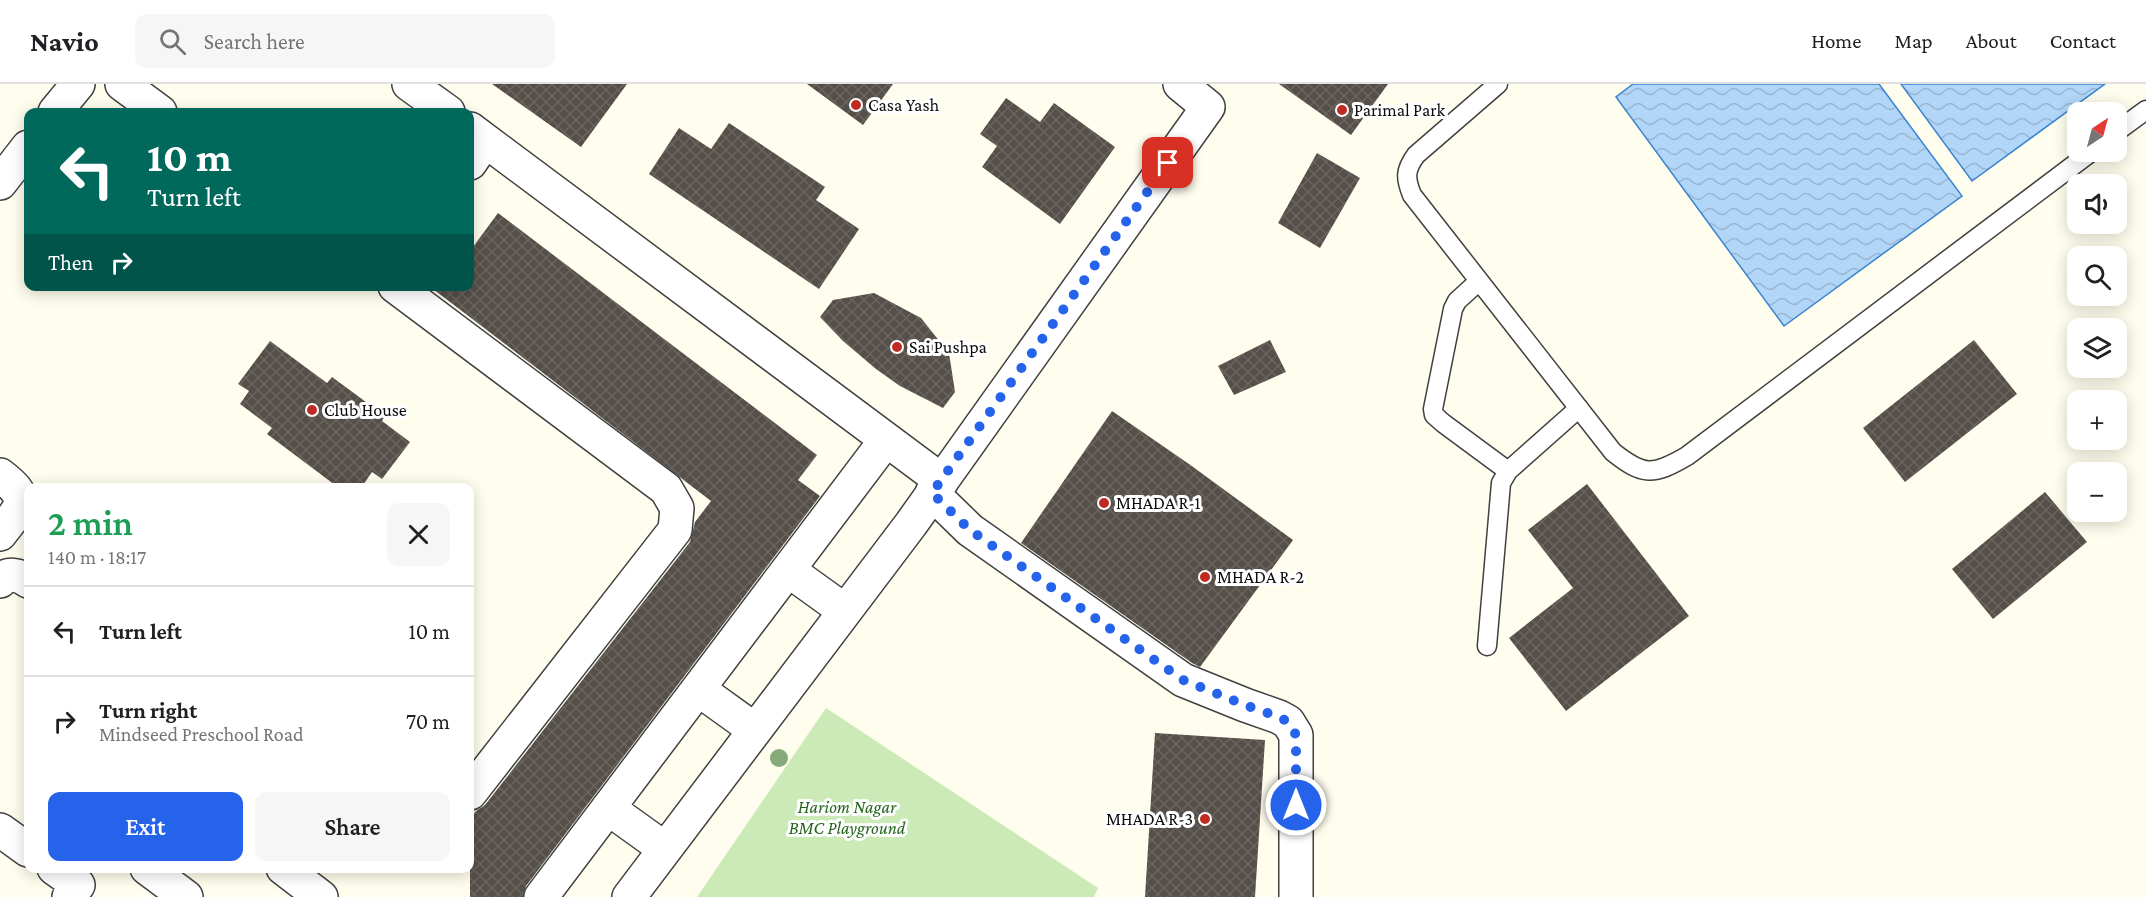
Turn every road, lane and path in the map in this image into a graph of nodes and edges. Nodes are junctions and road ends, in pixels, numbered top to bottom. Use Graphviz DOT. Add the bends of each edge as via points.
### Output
graph roads {
  1 [pos="78,84"];
  2 [pos="122,84"];
  3 [pos="410,84"];
  4 [pos="1180,84"];
  5 [pos="1498,84"];
  6 [pos="58,108"];
  7 [pos="155,108"];
  8 [pos="443,108"];
  9 [pos="2146,110"];
  10 [pos="2127,124"];
  11 [pos="475,144"];
  12 [pos="24,152"];
  13 [pos="2078,162"];
  14 [pos="0,183"];
  15 [pos="1479,281"];
  16 [pos="402,291"];
  17 [pos="1579,408"];
  18 [pos="886,440"];
  19 [pos="1508,471"];
  20 [pos="0,475"];
  21 [pos="937,487"];
  22 [pos="0,534"];
  23 [pos="788,570"];
  24 [pos="24,578"];
  25 [pos="0,581"];
  26 [pos="845,610"];
  27 [pos="1487,646"];
  28 [pos="698,689"];
  29 [pos="755,730"];
  30 [pos="474,788"];
  31 [pos="608,808"];
  32 [pos="0,830"];
  33 [pos="24,847"];
  34 [pos="665,849"];
  35 [pos="154,873"];
  36 [pos="290,873"];
  37 [pos="186,897"];
  38 [pos="321,897"];
  39 [pos="541,897"];
  40 [pos="629,897"];
  41 [pos="1296,897"];
  1 -- 6 [label="street"];
  2 -- 7 [label="street"];
  3 -- 8 [label="street"];
  4 -- 21 [label="street" via="1208,107"];
  5 -- 15 [label="lane" via="1416,155 1406,180 1412,195"];
  9 -- 10 [label="lane"];
  11 -- 18 [label="street"];
  12 -- 14 [label="street"];
  13 -- 17 [label="lane" via="1669,466 1649,472 1631,466 1613,452"];
  15 -- 17 [label="lane"];
  15 -- 19 [label="lane" via="1453,309 1434,415"];
  16 -- 30 [label="street" via="666,489 677,508 675,530"];
  17 -- 19 [label="lane"];
  18 -- 21 [label="street"];
  18 -- 23 [label="street"];
  19 -- 27 [label="lane" via="1498,494"];
  20 -- 22 [label="street" via="15,487 21,500"];
  21 -- 26 [label="street"];
  21 -- 41 [label="street" via="970,530 1183,680 1288,722 1296,735"];
  23 -- 26 [label="street"];
  23 -- 28 [label="street"];
  24 -- 25 [label="street" via="11,575"];
  26 -- 29 [label="street"];
  28 -- 29 [label="street"];
  28 -- 31 [label="street"];
  29 -- 34 [label="street"];
  31 -- 34 [label="street"];
  31 -- 39 [label="street"];
  32 -- 33 [label="street"];
  34 -- 40 [label="street"];
  35 -- 37 [label="street"];
  36 -- 38 [label="street"];
}
